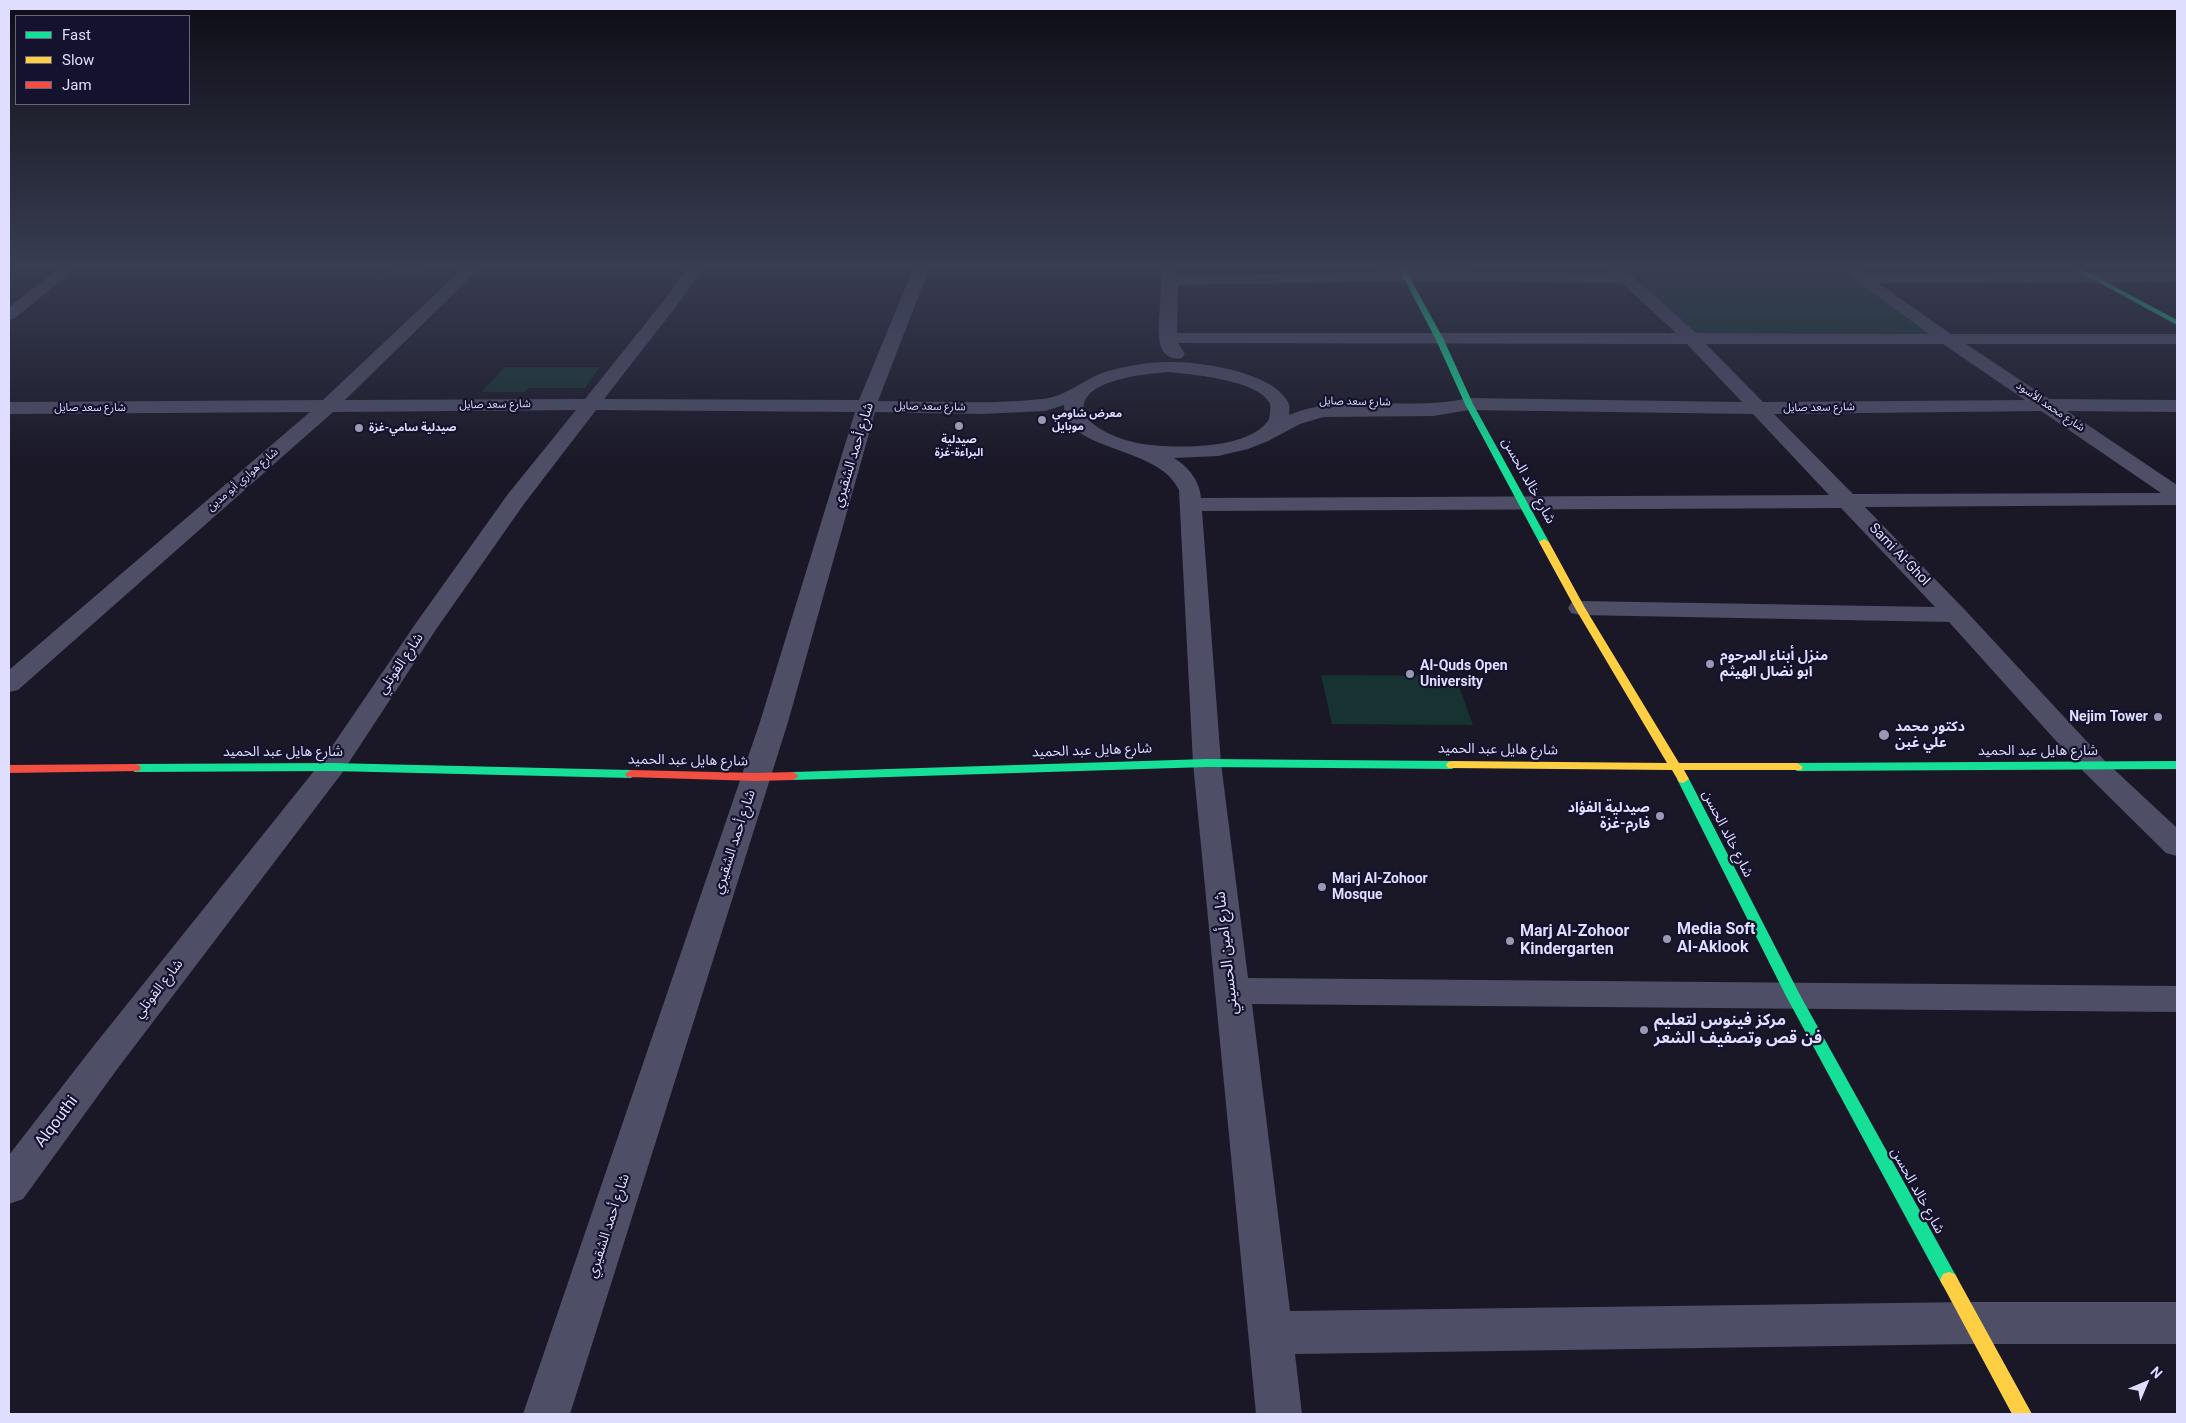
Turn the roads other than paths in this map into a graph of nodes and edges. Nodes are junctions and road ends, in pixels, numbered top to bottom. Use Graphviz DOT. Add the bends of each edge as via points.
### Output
graph roads {
  1 [pos="402,335"];
  2 [pos="645,335"];
  3 [pos="895,335"];
  4 [pos="1169,335"];
  5 [pos="1438,335"];
  6 [pos="1688,335"];
  7 [pos="1942,335"];
  8 [pos="1691,338"];
  9 [pos="1946,338"];
  10 [pos="2177,339"];
  11 [pos="1440,340"];
  12 [pos="1169,343"];
  13 [pos="1113,376"];
  14 [pos="1233,376"];
  15 [pos="1252,383"];
  16 [pos="1084,390"];
  17 [pos="590,404"];
  18 [pos="1465,405"];
  19 [pos="2048,405"];
  20 [pos="867,406"];
  21 [pos="2177,406"];
  22 [pos="327,407"];
  23 [pos="9,408"];
  24 [pos="981,408"];
  25 [pos="1760,408"];
  26 [pos="1092,432"];
  27 [pos="1265,434"];
  28 [pos="1121,444"];
  29 [pos="1236,446"];
  30 [pos="2177,494"];
  31 [pos="1191,497"];
  32 [pos="2177,499"];
  33 [pos="1848,502"];
  34 [pos="1523,503"];
  35 [pos="1580,608"];
  36 [pos="1956,615"];
  37 [pos="9,684"];
  38 [pos="1207,762"];
  39 [pos="2177,765"];
  40 [pos="2094,766"];
  41 [pos="332,767"];
  42 [pos="1677,767"];
  43 [pos="9,769"];
  44 [pos="756,777"];
  45 [pos="2177,846"];
  46 [pos="1231,991"];
  47 [pos="1793,996"];
  48 [pos="2177,999"];
  49 [pos="105,1058"];
  50 [pos="9,1186"];
  51 [pos="1972,1323"];
  52 [pos="2177,1323"];
  53 [pos="1270,1333"];
  54 [pos="547,1414"];
  55 [pos="1279,1414"];
  56 [pos="2022,1414"];
  1 -- 22 [label="street, شارع هواري أبو مدين"];
  2 -- 17 [label="street, شارع القوتلي"];
  3 -- 20 [label="street, شارع أحمد الشقيري"];
  4 -- 12 [label="street"];
  5 -- 11 [label="street, شارع خالد الحسن"];
  6 -- 8 [label="street, Sami Al-Ghol"];
  7 -- 9 [label="street, شارع محمد الأسود"];
  8 -- 9 [label="street"];
  8 -- 11 [label="street"];
  8 -- 25 [label="street, Sami Al-Ghol"];
  9 -- 10 [label="street"];
  9 -- 19 [label="street, شارع محمد الأسود"];
  11 -- 12 [label="street"];
  11 -- 18 [label="street, شارع خالد الحسن"];
  12 -- 13 [label="street" via="1162,355"];
  12 -- 14 [label="street" via="1183,359"];
  13 -- 14 [label="street" via="1168,367"];
  13 -- 16 [label="street, شارع سعد صايل"];
  14 -- 15 [label="street"];
  15 -- 18 [label="street, شارع سعد صايل" via="1296,397 1334,402"];
  15 -- 27 [label="street" via="1268,391 1280,407 1279,421"];
  16 -- 24 [label="street, شارع سعد صايل" via="1045,406"];
  16 -- 26 [label="street" via="1077,397 1074,410 1079,422"];
  17 -- 20 [label="street, شارع سعد صايل"];
  17 -- 22 [label="street, شارع سعد صايل"];
  17 -- 41 [label="street, شارع القوتلي" via="516,499"];
  18 -- 25 [label="street, شارع سعد صايل"];
  18 -- 27 [label="street, شارع سعد صايل" via="1443,410 1322,411 1299,417"];
  18 -- 34 [label="street, شارع خالد الحسن"];
  19 -- 21 [label="street, شارع سعد صايل"];
  19 -- 25 [label="street, شارع سعد صايل"];
  19 -- 30 [label="street, شارع محمد الأسود"];
  20 -- 24 [label="street, شارع سعد صايل"];
  20 -- 44 [label="street, شارع أحمد الشقيري"];
  22 -- 23 [label="street, شارع سعد صايل"];
  22 -- 37 [label="street, شارع هواري أبو مدين"];
  24 -- 26 [label="street, شارع سعد صايل" via="1044,415"];
  25 -- 33 [label="street, Sami Al-Ghol"];
  26 -- 28 [label="street, شارع سعد صايل"];
  27 -- 29 [label="street, شارع سعد صايل"];
  28 -- 29 [label="street" via="1176,452"];
  28 -- 31 [label="street, شارع أمين الحسيني" via="1178,468 1187,479"];
  29 -- 31 [label="street, شارع أمين الحسيني" via="1210,458 1200,467"];
  31 -- 34 [label="street"];
  31 -- 38 [label="street, شارع أمين الحسيني"];
  32 -- 33 [label="street"];
  33 -- 34 [label="street"];
  33 -- 36 [label="street, Sami Al-Ghol"];
  34 -- 35 [label="street, شارع خالد الحسن"];
  35 -- 36 [label="street"];
  35 -- 42 [label="street, شارع خالد الحسن"];
  36 -- 40 [label="street, Sami Al-Ghol"];
  38 -- 42 [label="street, شارع هايل عبد الحميد"];
  38 -- 44 [label="street, شارع هايل عبد الحميد"];
  38 -- 46 [label="street, شارع أمين الحسيني"];
  39 -- 40 [label="street, شارع هايل عبد الحميد"];
  40 -- 42 [label="street, شارع هايل عبد الحميد"];
  40 -- 45 [label="street, Sami Al-Ghol"];
  41 -- 43 [label="street, شارع هايل عبد الحميد"];
  41 -- 44 [label="street, شارع هايل عبد الحميد"];
  41 -- 49 [label="street, شارع القوتلي"];
  42 -- 47 [label="street, شارع خالد الحسن"];
  44 -- 54 [label="street, شارع أحمد الشقيري"];
  46 -- 47 [label="street"];
  46 -- 53 [label="street, شارع أمين الحسيني"];
  47 -- 48 [label="street"];
  47 -- 51 [label="street, شارع خالد الحسن"];
  49 -- 50 [label="street, Alqouthi"];
  51 -- 52 [label="street"];
  51 -- 53 [label="street"];
  51 -- 56 [label="street, شارع خالد الحسن"];
  53 -- 55 [label="street, شارع أمين الحسيني"];
}
